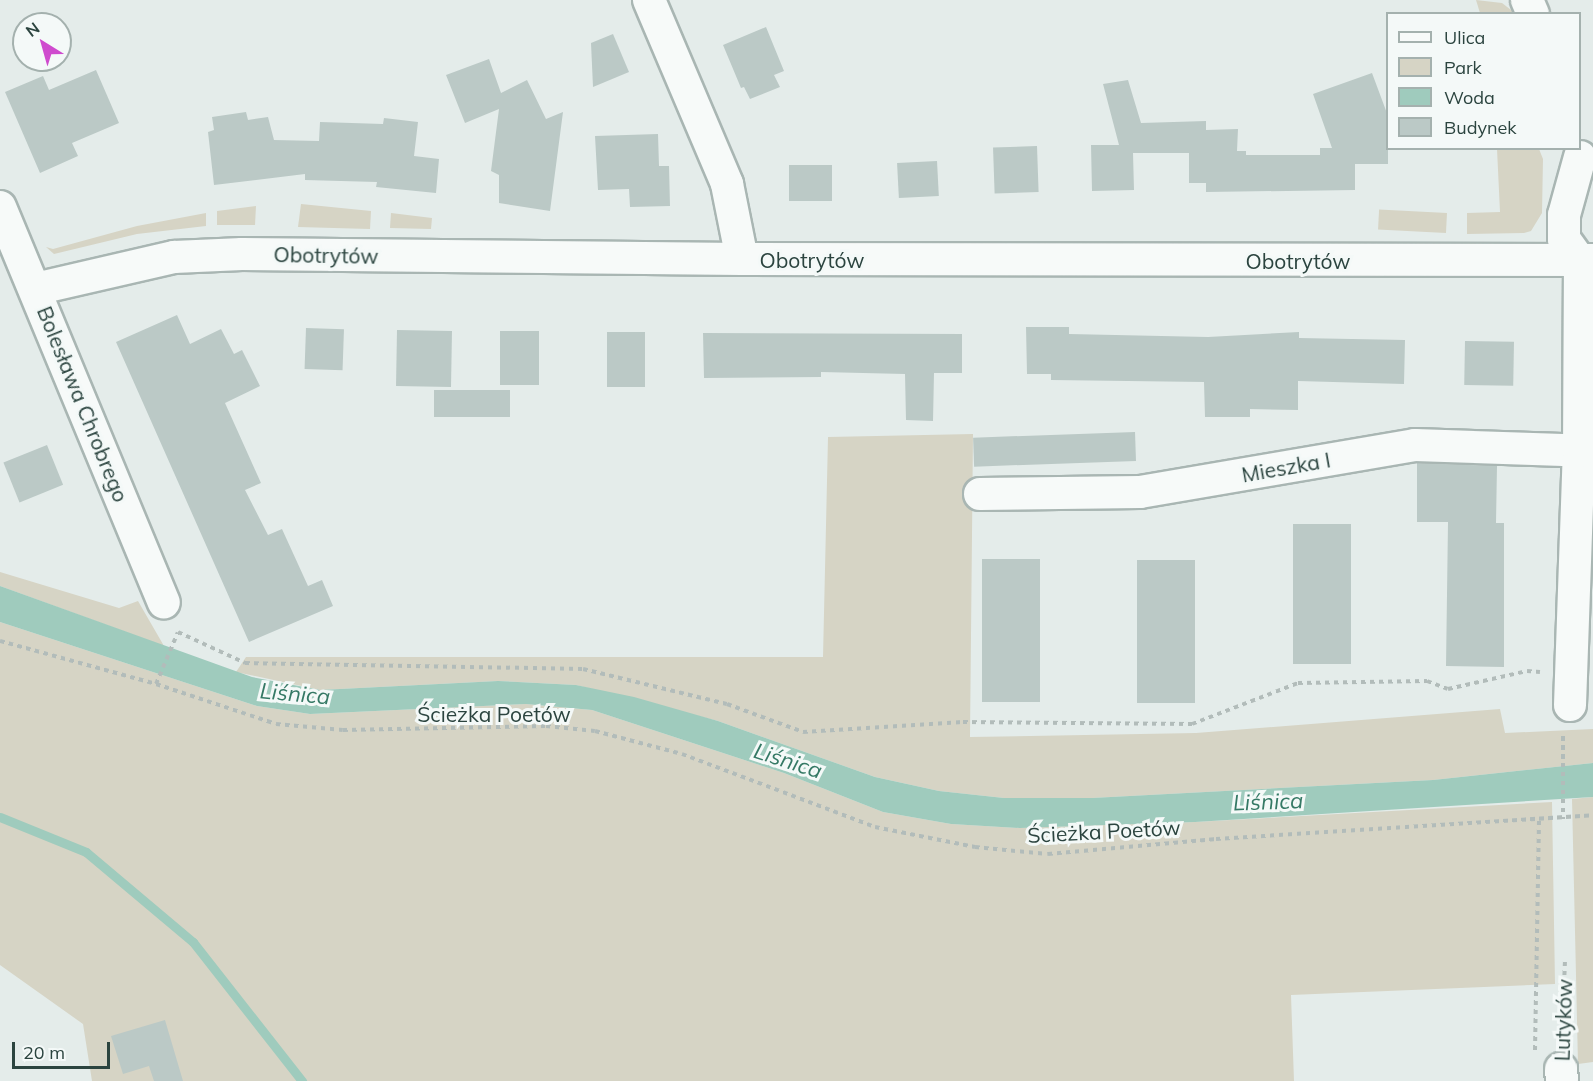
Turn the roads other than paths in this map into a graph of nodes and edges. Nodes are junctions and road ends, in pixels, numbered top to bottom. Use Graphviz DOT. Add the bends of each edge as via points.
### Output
graph roads {
  1 [pos="649,0"];
  2 [pos="1579,153"];
  3 [pos="1593,193"];
  4 [pos="0,207"];
  5 [pos="1589,256"];
  6 [pos="742,260"];
  7 [pos="35,288"];
  8 [pos="1586,451"];
  9 [pos="980,494"];
  10 [pos="164,602"];
  11 [pos="1570,705"];
  1 -- 6 [label="street" via="727,184"];
  2 -- 3 [label="street"];
  2 -- 5 [label="street" via="1564,215 1564,239"];
  4 -- 7 [label="street, Bolesława Chrobrego"];
  5 -- 6 [label="street, Obotrytów"];
  5 -- 8 [label="street"];
  6 -- 7 [label="street, Obotrytów" via="242,254 174,257"];
  7 -- 10 [label="street, Bolesława Chrobrego"];
  8 -- 9 [label="street, Mieszka I" via="1415,445 1140,492"];
  8 -- 11 [label="street"];
}
